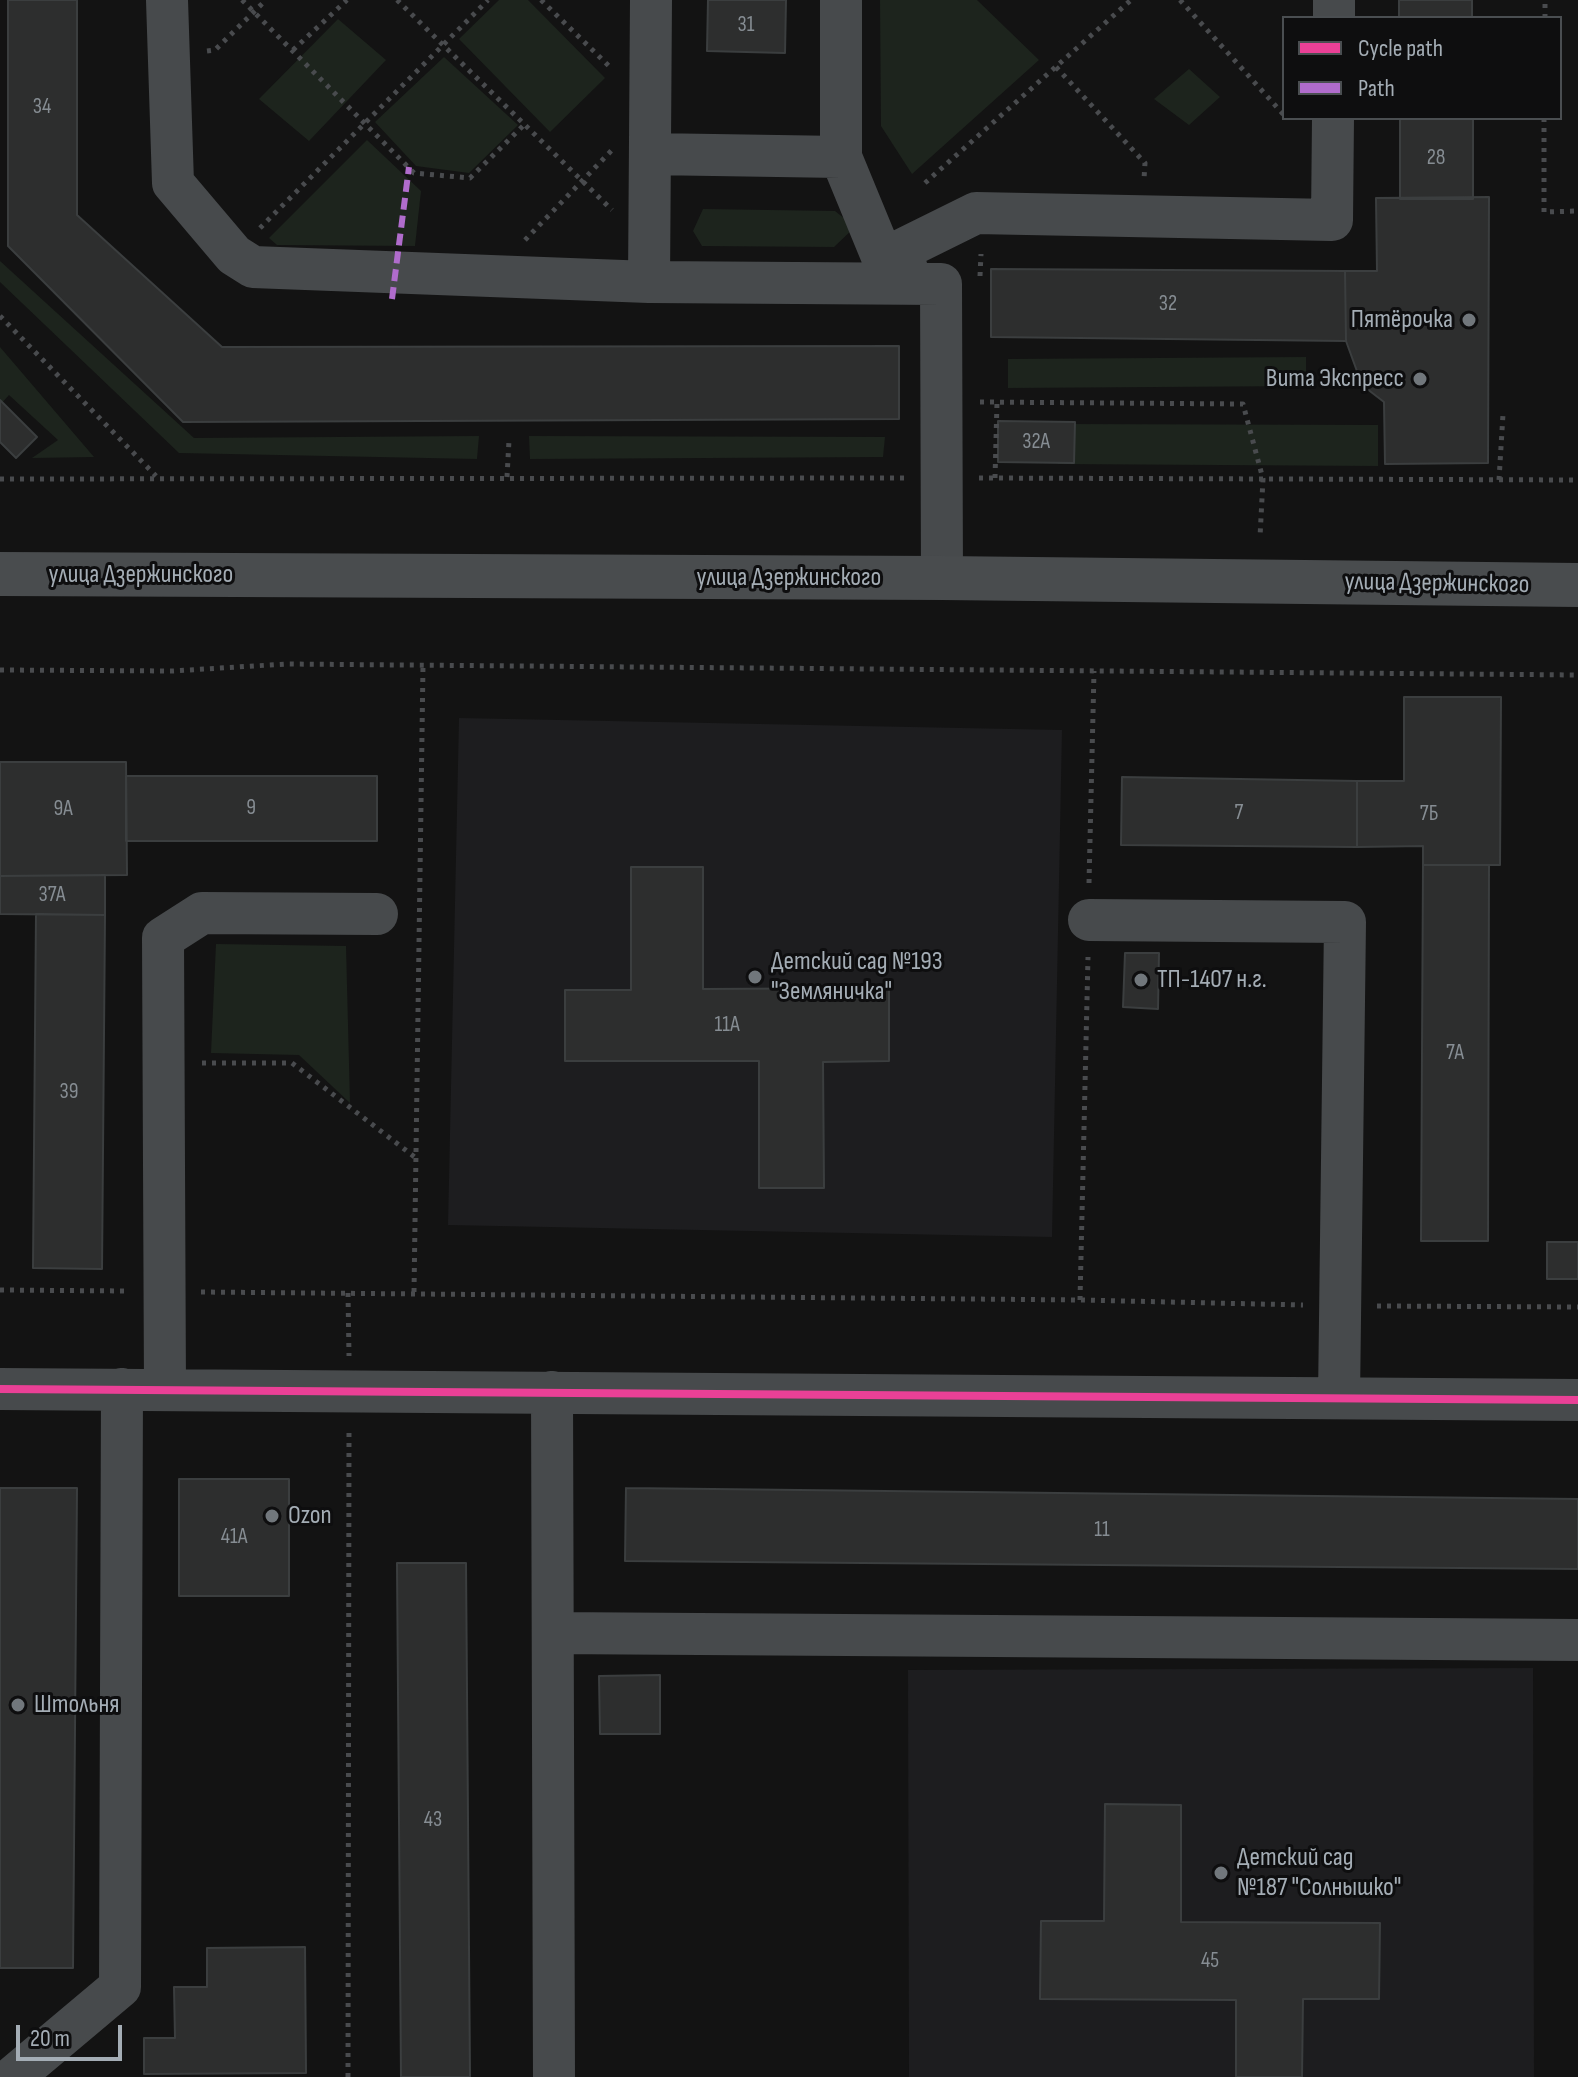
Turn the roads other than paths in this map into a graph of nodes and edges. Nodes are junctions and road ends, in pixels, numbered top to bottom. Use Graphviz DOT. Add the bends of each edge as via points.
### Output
graph roads {
  1 [pos="167,0"];
  2 [pos="651,0"];
  3 [pos="841,0"];
  4 [pos="1333,120"];
  5 [pos="634,149"];
  6 [pos="841,157"];
  7 [pos="883,259"];
  8 [pos="649,265"];
  9 [pos="941,284"];
  10 [pos="0,574"];
  11 [pos="942,578"];
  12 [pos="1578,585"];
  13 [pos="377,914"];
  14 [pos="1089,920"];
  15 [pos="0,1389"];
  16 [pos="122,1389"];
  17 [pos="165,1390"];
  18 [pos="552,1392"];
  19 [pos="1339,1398"];
  20 [pos="1578,1400"];
  21 [pos="553,1633"];
  22 [pos="1578,1640"];
  23 [pos="13,2077"];
  24 [pos="554,2077"];
  1 -- 8 [label="street" via="173,183 234,255 253,267 526,277"];
  2 -- 5 [label="street"];
  3 -- 6 [label="street"];
  4 -- 7 [label="street" via="1332,220 976,213"];
  5 -- 6 [label="street"];
  5 -- 8 [label="street"];
  6 -- 7 [label="street"];
  7 -- 9 [label="street"];
  8 -- 9 [label="street"];
  9 -- 11 [label="street"];
  10 -- 11 [label="main road, улица Дзержинского"];
  11 -- 12 [label="main road, улица Дзержинского"];
  13 -- 17 [label="street" via="202,913 163,938"];
  14 -- 19 [label="street" via="1345,922"];
  15 -- 16 [label="street"];
  16 -- 17 [label="street"];
  16 -- 23 [label="street" via="120,1987"];
  17 -- 18 [label="street"];
  18 -- 19 [label="street"];
  18 -- 21 [label="street"];
  19 -- 20 [label="street"];
  21 -- 22 [label="street"];
  21 -- 24 [label="street"];
}
